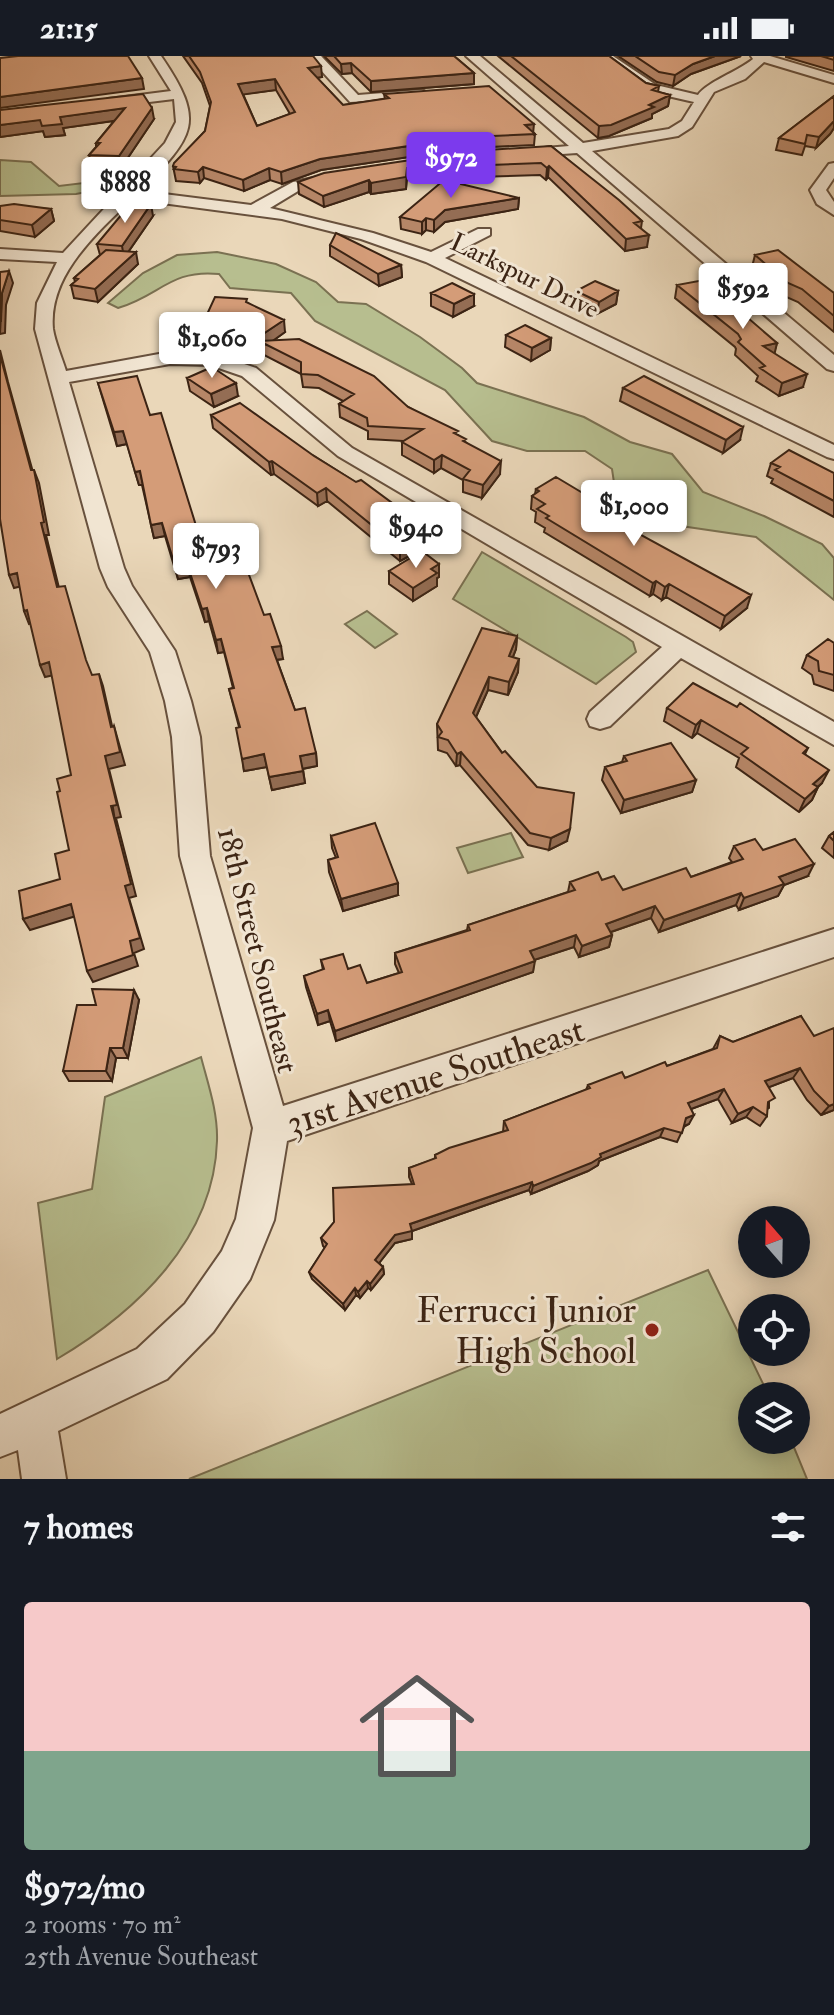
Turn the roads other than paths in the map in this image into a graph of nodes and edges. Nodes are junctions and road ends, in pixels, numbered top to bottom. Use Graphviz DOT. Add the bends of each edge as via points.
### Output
graph roads {
  1 [pos="155,56"];
  2 [pos="314,56"];
  3 [pos="472,56"];
  4 [pos="605,56"];
  5 [pos="760,56"];
  6 [pos="834,79"];
  7 [pos="436,93"];
  8 [pos="179,94"];
  9 [pos="701,100"];
  10 [pos="99,104"];
  11 [pos="580,149"];
  12 [pos="513,154"];
  13 [pos="834,167"];
  14 [pos="352,173"];
  15 [pos="128,194"];
  16 [pos="256,209"];
  17 [pos="834,210"];
  18 [pos="484,232"];
  19 [pos="0,254"];
  20 [pos="67,258"];
  21 [pos="432,258"];
  22 [pos="834,365"];
  23 [pos="58,378"];
  24 [pos="831,445"];
  25 [pos="679,646"];
  26 [pos="600,719"];
  27 [pos="834,735"];
  28 [pos="834,943"];
  29 [pos="271,1128"];
  30 [pos="18,1429"];
  31 [pos="44,1479"];
  1 -- 8 [label="street"];
  2 -- 7 [label="street" via="359,100"];
  3 -- 11 [label="street" via="501,89"];
  4 -- 9 [label="street" via="651,88"];
  5 -- 6 [label="street"];
  5 -- 9 [label="street" via="740,76 709,89"];
  8 -- 10 [label="street"];
  8 -- 15 [label="street, 18th Street Southeast" via="184,116 175,141"];
  9 -- 11 [label="street" via="687,124 673,133"];
  11 -- 12 [label="street"];
  11 -- 22 [label="street"];
  13 -- 17 [label="street" via="818,190"];
  14 -- 16 [label="street" via="298,185"];
  15 -- 16 [label="street, Larkspur Drive"];
  15 -- 20 [label="street, 18th Street Southeast"];
  16 -- 21 [label="street, Larkspur Drive" via="332,226"];
  18 -- 21 [label="street"];
  19 -- 20 [label="street"];
  20 -- 23 [label="street, 18th Street Southeast" via="51,285 43,316"];
  21 -- 24 [label="street, Larkspur Drive"];
  23 -- 25 [label="street" via="170,358 212,359 239,367 259,377 345,452"];
  23 -- 29 [label="street, 18th Street Southeast" via="112,568 162,651 178,701 186,737 195,856"];
  25 -- 26 [label="street"];
  25 -- 27 [label="street"];
  28 -- 29 [label="street, 31st Avenue Southeast"];
  29 -- 30 [label="street, 31st Avenue Southeast" via="255,1220 236,1265 199,1318 152,1364"];
  30 -- 31 [label="street"];
}
